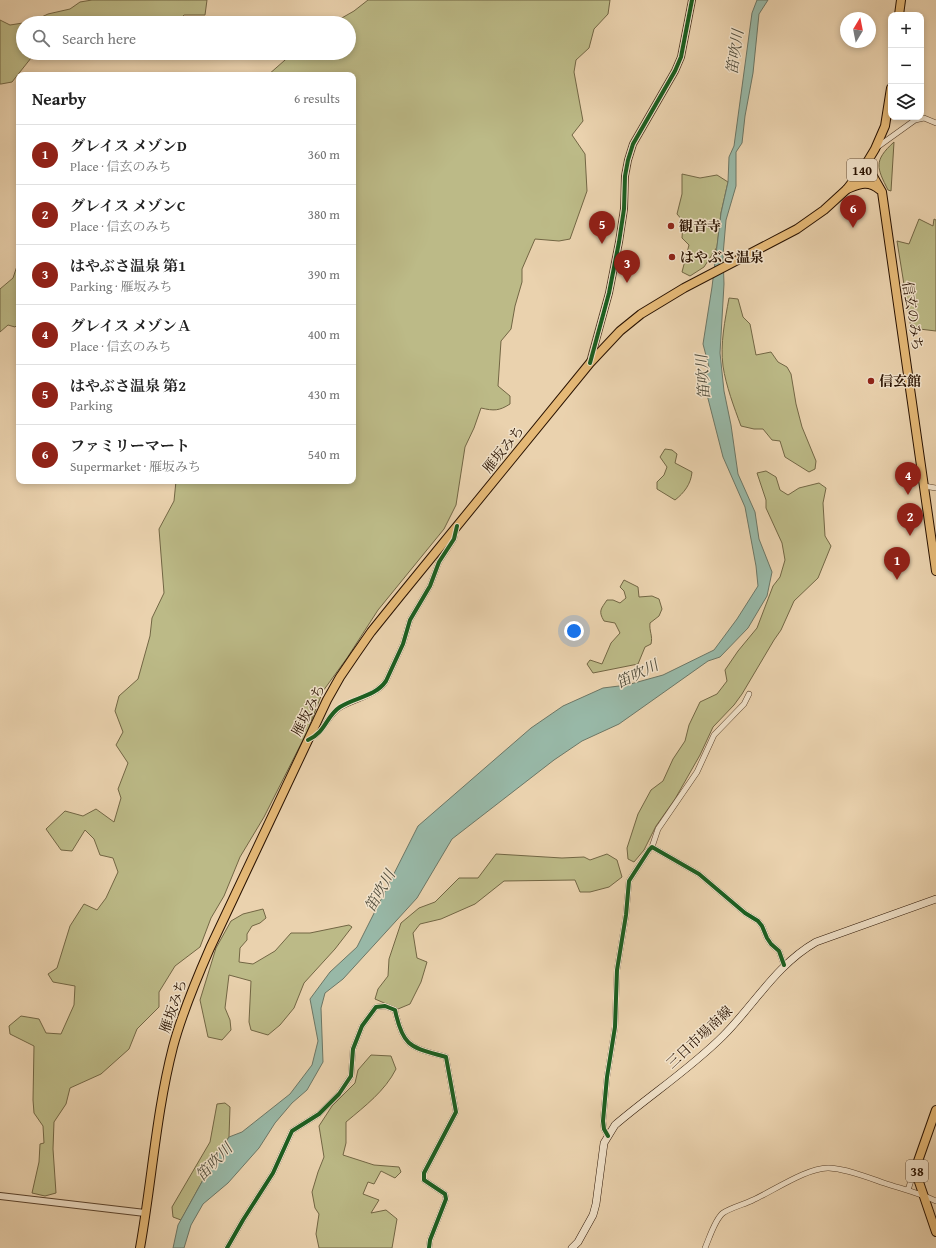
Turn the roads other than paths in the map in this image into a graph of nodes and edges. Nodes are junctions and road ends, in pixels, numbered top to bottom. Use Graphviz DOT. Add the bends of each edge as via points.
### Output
graph roads {
  1 [pos="692,0"];
  2 [pos="901,0"];
  3 [pos="899,12"];
  4 [pos="888,107"];
  5 [pos="936,123"];
  6 [pos="875,149"];
  7 [pos="866,164"];
  8 [pos="847,189"];
  9 [pos="882,192"];
  10 [pos="590,363"];
  11 [pos="924,486"];
  12 [pos="936,488"];
  13 [pos="457,526"];
  14 [pos="936,571"];
  15 [pos="749,694"];
  16 [pos="308,740"];
  17 [pos="652,847"];
  18 [pos="936,899"];
  19 [pos="784,965"];
  20 [pos="936,1110"];
  21 [pos="608,1136"];
  22 [pos="917,1164"];
  23 [pos="908,1190"];
  24 [pos="923,1195"];
  25 [pos="0,1196"];
  26 [pos="936,1201"];
  27 [pos="145,1213"];
  28 [pos="936,1232"];
  29 [pos="140,1248"];
  30 [pos="227,1248"];
  31 [pos="429,1248"];
  32 [pos="572,1248"];
  33 [pos="705,1248"];
  1 -- 10 [label="street" via="676,71 633,144 628,160 619,242 609,293"];
  2 -- 3 [label="main road"];
  4 -- 6 [label="main road, 140" via="885,126"];
  5 -- 6 [label="street" via="924,118 915,120"];
  6 -- 7 [label="main road, 140"];
  7 -- 8 [label="main road, 140"];
  7 -- 9 [label="main road, 信玄のみち"];
  8 -- 9 [label="main road" via="861,183 869,184"];
  8 -- 10 [label="main road, 雁坂みち / 140" via="824,210 797,229 684,288 641,314 620,331"];
  9 -- 11 [label="main road, 信玄のみち"];
  10 -- 13 [label="main road, 雁坂みち / 140"];
  11 -- 12 [label="street"];
  11 -- 14 [label="main road, 信玄のみち"];
  13 -- 16 [label="main road, 雁坂みち / 140" via="367,638 340,677"];
  13 -- 16 [label="street" via="454,539 413,613 382,687 340,707 320,733"];
  15 -- 17 [label="street" via="744,704 714,735 698,772 658,829"];
  16 -- 27 [label="main road, 雁坂みち / 140" via="200,970 181,1021 157,1126"];
  17 -- 19 [label="street" via="699,874 758,921 771,944 779,951"];
  17 -- 21 [label="street" via="629,881 617,970 615,1027 603,1121"];
  18 -- 19 [label="main road, 三日市場南線" via="816,942"];
  19 -- 21 [label="main road, 三日市場南線" via="723,1036 615,1125"];
  20 -- 22 [label="main road, 38"];
  21 -- 32 [label="main road, 三日市場南線" via="604,1144 596,1204 589,1224"];
  22 -- 23 [label="street"];
  22 -- 24 [label="main road, 38"];
  23 -- 24 [label="street"];
  23 -- 33 [label="street" via="868,1176 822,1168 723,1213 718,1218"];
  24 -- 26 [label="street"];
  24 -- 28 [label="main road, 38"];
  25 -- 27 [label="street"];
  27 -- 29 [label="main road, 雁坂みち / 140"];
  30 -- 31 [label="street" via="274,1173 292,1131 319,1114 339,1094 351,1076 353,1049 362,1026 376,1007 385,1006 395,1010 404,1039 417,1049 446,1057 456,1112 424,1173 424,1180 445,1194 446,1199"];
}
